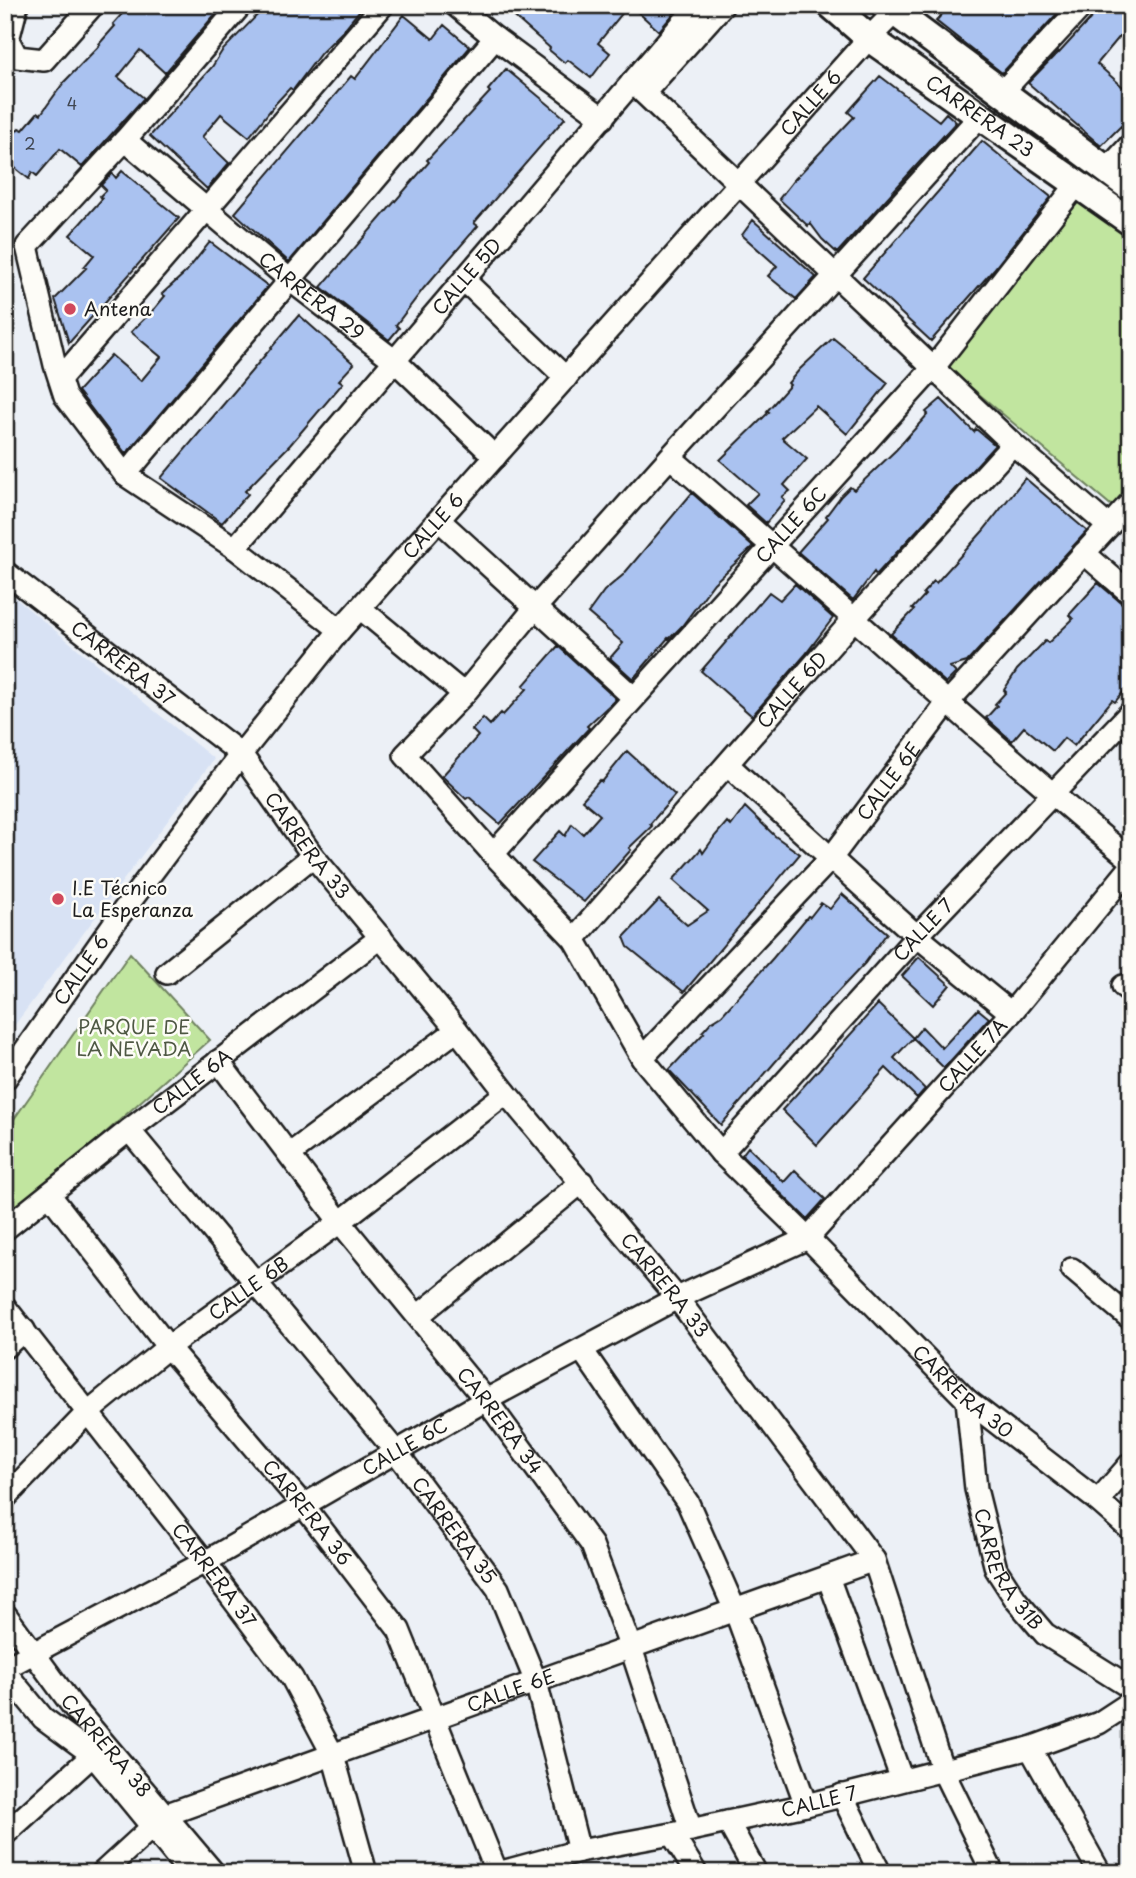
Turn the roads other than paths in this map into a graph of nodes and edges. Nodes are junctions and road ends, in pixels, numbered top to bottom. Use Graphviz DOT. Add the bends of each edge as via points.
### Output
graph roads {
  1 [pos="17,5"];
  2 [pos="93,5"];
  3 [pos="241,5"];
  4 [pos="383,5"];
  5 [pos="455,5"];
  6 [pos="698,5"];
  7 [pos="723,5"];
  8 [pos="831,5"];
  9 [pos="1083,5"];
  10 [pos="894,8"];
  11 [pos="495,38"];
  12 [pos="869,38"];
  13 [pos="638,87"];
  14 [pos="1003,91"];
  15 [pos="980,116"];
  16 [pos="603,118"];
  17 [pos="125,140"];
  18 [pos="1131,144"];
  19 [pos="1107,170"];
  20 [pos="1078,183"];
  21 [pos="738,184"];
  22 [pos="1131,188"];
  23 [pos="206,209"];
  24 [pos="1131,222"];
  25 [pos="835,273"];
  26 [pos="290,280"];
  27 [pos="464,280"];
  28 [pos="395,361"];
  29 [pos="934,367"];
  30 [pos="565,378"];
  31 [pos="60,379"];
  32 [pos="1013,444"];
  33 [pos="495,457"];
  34 [pos="670,457"];
  35 [pos="125,475"];
  36 [pos="1131,502"];
  37 [pos="439,520"];
  38 [pos="1108,526"];
  39 [pos="773,545"];
  40 [pos="235,548"];
  41 [pos="1084,553"];
  42 [pos="5,572"];
  43 [pos="1131,594"];
  44 [pos="360,608"];
  45 [pos="535,608"];
  46 [pos="853,620"];
  47 [pos="340,630"];
  48 [pos="464,694"];
  49 [pos="633,697"];
  50 [pos="948,702"];
  51 [pos="1131,712"];
  52 [pos="241,754"];
  53 [pos="728,765"];
  54 [pos="1053,796"];
  55 [pos="493,854"];
  56 [pos="313,856"];
  57 [pos="832,857"];
  58 [pos="1131,860"];
  59 [pos="1131,867"];
  60 [pos="917,936"];
  61 [pos="382,937"];
  62 [pos="574,939"];
  63 [pos="167,973"];
  64 [pos="1011,1013"];
  65 [pos="457,1030"];
  66 [pos="642,1058"];
  67 [pos="218,1061"];
  68 [pos="5,1079"];
  69 [pos="506,1093"];
  70 [pos="129,1130"];
  71 [pos="721,1153"];
  72 [pos="290,1154"];
  73 [pos="582,1182"];
  74 [pos="49,1194"];
  75 [pos="340,1222"];
  76 [pos="5,1229"];
  77 [pos="808,1238"];
  78 [pos="1072,1269"];
  79 [pos="255,1282"];
  80 [pos="677,1298"];
  81 [pos="5,1307"];
  82 [pos="418,1316"];
  83 [pos="1131,1319"];
  84 [pos="24,1330"];
  85 [pos="5,1347"];
  86 [pos="168,1348"];
  87 [pos="582,1350"];
  88 [pos="967,1400"];
  89 [pos="486,1401"];
  90 [pos="87,1413"];
  91 [pos="397,1453"];
  92 [pos="1131,1463"];
  93 [pos="5,1498"];
  94 [pos="1098,1501"];
  95 [pos="303,1505"];
  96 [pos="1131,1530"];
  97 [pos="874,1560"];
  98 [pos="205,1562"];
  99 [pos="828,1577"];
  100 [pos="735,1610"];
  101 [pos="5,1614"];
  102 [pos="631,1648"];
  103 [pos="34,1652"];
  104 [pos="5,1670"];
  105 [pos="536,1682"];
  106 [pos="1131,1688"];
  107 [pos="1131,1703"];
  108 [pos="434,1719"];
  109 [pos="1030,1748"];
  110 [pos="93,1755"];
  111 [pos="333,1755"];
  112 [pos="943,1771"];
  113 [pos="902,1780"];
  114 [pos="842,1796"];
  115 [pos="806,1805"];
  116 [pos="159,1822"];
  117 [pos="728,1822"];
  118 [pos="681,1832"];
  119 [pos="5,1834"];
  120 [pos="579,1851"];
  121 [pos="550,1866"];
  122 [pos="102,1873"];
  123 [pos="190,1873"];
  124 [pos="214,1873"];
  125 [pos="366,1873"];
  126 [pos="497,1873"];
  127 [pos="696,1873"];
  128 [pos="756,1873"];
  129 [pos="880,1873"];
  130 [pos="993,1873"];
  131 [pos="1100,1873"];
  1 -- 2 [label="street" via="8,40 17,57 44,60"];
  3 -- 17 [label="street"];
  4 -- 23 [label="street"];
  5 -- 11 [label="street"];
  6 -- 13 [label="street, CALLE 5D"];
  7 -- 13 [label="street"];
  8 -- 12 [label="main road, CARRERA 23"];
  9 -- 14 [label="street"];
  10 -- 12 [label="street, CALLE 6"];
  10 -- 14 [label="main road, CARRERA 23"];
  11 -- 16 [label="street"];
  11 -- 26 [label="street"];
  12 -- 15 [label="main road, CARRERA 23"];
  12 -- 21 [label="street, CALLE 6"];
  13 -- 16 [label="street, CALLE 5D"];
  13 -- 21 [label="street"];
  14 -- 19 [label="main road, CARRERA 23"];
  15 -- 20 [label="main road, CARRERA 23"];
  15 -- 25 [label="street"];
  16 -- 27 [label="street, CALLE 5D"];
  17 -- 23 [label="street, CARRERA 29"];
  17 -- 31 [label="street" via="27,246"];
  18 -- 19 [label="street"];
  19 -- 22 [label="main road, CARRERA 23"];
  20 -- 24 [label="main road, CARRERA 23"];
  20 -- 29 [label="street, CALLE 6C"];
  21 -- 25 [label="street"];
  21 -- 30 [label="street, CALLE 6"];
  23 -- 26 [label="street, CARRERA 29"];
  23 -- 31 [label="street"];
  25 -- 29 [label="street"];
  25 -- 34 [label="street"];
  26 -- 28 [label="street, CARRERA 29"];
  26 -- 35 [label="street"];
  27 -- 28 [label="street, CALLE 5D"];
  27 -- 30 [label="street"];
  28 -- 33 [label="street, CARRERA 29"];
  28 -- 40 [label="street, CALLE 5D"];
  29 -- 32 [label="street"];
  29 -- 39 [label="street, CALLE 6C"];
  30 -- 33 [label="street, CALLE 6"];
  31 -- 35 [label="street" via="65,396"];
  32 -- 38 [label="street"];
  32 -- 46 [label="street, CALLE 6D"];
  33 -- 37 [label="street, CALLE 6"];
  34 -- 39 [label="street"];
  34 -- 45 [label="street"];
  35 -- 40 [label="street"];
  36 -- 38 [label="street, CALLE 6E"];
  37 -- 44 [label="street, CALLE 6"];
  37 -- 45 [label="street"];
  38 -- 41 [label="street, CALLE 6E"];
  39 -- 46 [label="street"];
  39 -- 49 [label="street, CALLE 6C"];
  40 -- 47 [label="street"];
  41 -- 43 [label="street"];
  41 -- 50 [label="street, CALLE 6E"];
  42 -- 52 [label="street, CARRERA 37"];
  44 -- 47 [label="street, CALLE 6"];
  44 -- 48 [label="street"];
  45 -- 48 [label="street"];
  45 -- 49 [label="street"];
  46 -- 50 [label="street"];
  46 -- 53 [label="street, CALLE 6D"];
  47 -- 52 [label="street, CALLE 6"];
  48 -- 55 [label="street, CARRERA 30" via="405,755"];
  49 -- 55 [label="street, CALLE 6C"];
  50 -- 54 [label="street"];
  50 -- 57 [label="street, CALLE 6E"];
  51 -- 54 [label="street, CALLE 7"];
  52 -- 56 [label="street, CARRERA 33"];
  52 -- 68 [label="street, CALLE 6"];
  53 -- 57 [label="street"];
  53 -- 62 [label="street, CALLE 6D"];
  54 -- 58 [label="street"];
  54 -- 60 [label="street, CALLE 7"];
  55 -- 62 [label="street, CARRERA 30"];
  56 -- 61 [label="street, CARRERA 33"];
  56 -- 63 [label="street"];
  57 -- 60 [label="street"];
  57 -- 66 [label="street, CALLE 6E"];
  59 -- 64 [label="street, CALLE 7A"];
  60 -- 64 [label="street"];
  60 -- 71 [label="street, CALLE 7"];
  61 -- 65 [label="street, CARRERA 33"];
  61 -- 67 [label="street, CALLE 6A"];
  62 -- 66 [label="street, CARRERA 30"];
  64 -- 77 [label="street, CALLE 7A"];
  65 -- 69 [label="street, CARRERA 33"];
  65 -- 72 [label="street"];
  66 -- 71 [label="street, CARRERA 30"];
  67 -- 70 [label="street, CALLE 6A"];
  67 -- 72 [label="street, CARRERA 34"];
  69 -- 73 [label="street, CARRERA 33"];
  69 -- 75 [label="street, CALLE 6B"];
  70 -- 74 [label="street, CALLE 6A"];
  70 -- 79 [label="street, CARRERA 35"];
  71 -- 77 [label="street, CARRERA 30"];
  72 -- 75 [label="street, CARRERA 34"];
  73 -- 80 [label="street, CARRERA 33"];
  73 -- 82 [label="street"];
  74 -- 76 [label="street, CALLE 6A"];
  74 -- 86 [label="street, CARRERA 36"];
  75 -- 79 [label="street, CALLE 6B"];
  75 -- 82 [label="street, CARRERA 34"];
  77 -- 80 [label="street, CALLE 6C"];
  77 -- 88 [label="street, CARRERA 30"];
  78 -- 83 [label="street"];
  79 -- 86 [label="street, CALLE 6B"];
  79 -- 91 [label="street, CARRERA 35"];
  80 -- 87 [label="street, CALLE 6C"];
  80 -- 97 [label="street, CARRERA 33"];
  81 -- 84 [label="street, CARRERA 37"];
  82 -- 89 [label="street, CARRERA 34"];
  84 -- 85 [label="street"];
  84 -- 90 [label="street, CARRERA 37"];
  86 -- 90 [label="street, CALLE 6B"];
  86 -- 95 [label="street, CARRERA 36"];
  87 -- 89 [label="street, CALLE 6C"];
  87 -- 100 [label="street" via="688,1503"];
  88 -- 94 [label="street, CARRERA 30"];
  88 -- 106 [label="street, CARRERA 31B" via="976,1489 996,1569 1045,1634"];
  89 -- 91 [label="street, CALLE 6C"];
  89 -- 102 [label="street, CARRERA 34" via="592,1545"];
  90 -- 93 [label="street, CALLE 6B"];
  90 -- 98 [label="street, CARRERA 37"];
  91 -- 95 [label="street, CALLE 6C"];
  91 -- 105 [label="street, CARRERA 35" via="498,1588"];
  92 -- 94 [label="street"];
  94 -- 96 [label="street, CARRERA 30"];
  95 -- 98 [label="street, CALLE 6C"];
  95 -- 108 [label="street, CARRERA 36" via="399,1630"];
  97 -- 99 [label="street, CALLE 6E"];
  97 -- 112 [label="street, CARRERA 33"];
  98 -- 103 [label="street, CALLE 6C"];
  98 -- 111 [label="street, CARRERA 37" via="292,1678"];
  99 -- 100 [label="street, CALLE 6E"];
  99 -- 113 [label="street"];
  100 -- 102 [label="street, CALLE 6E"];
  100 -- 115 [label="street"];
  101 -- 103 [label="street, CARRERA 38"];
  102 -- 105 [label="street, CALLE 6E"];
  102 -- 118 [label="street, CARRERA 34"];
  103 -- 104 [label="street, CALLE 6C"];
  103 -- 116 [label="street, CARRERA 38"];
  104 -- 110 [label="street, CARRERA 38" via="43,1718"];
  105 -- 108 [label="street, CALLE 6E"];
  105 -- 120 [label="street, CARRERA 35"];
  107 -- 109 [label="street, CALLE 7" via="1098,1723"];
  108 -- 111 [label="street, CALLE 6E"];
  108 -- 126 [label="street, CARRERA 36"];
  109 -- 112 [label="street, CALLE 7"];
  109 -- 131 [label="street"];
  110 -- 116 [label="street, CARRERA 38"];
  110 -- 119 [label="street"];
  111 -- 116 [label="street, CALLE 6E"];
  111 -- 125 [label="street, CARRERA 37"];
  112 -- 113 [label="street, CALLE 7"];
  112 -- 130 [label="street, CARRERA 33"];
  113 -- 114 [label="street, CALLE 7"];
  114 -- 115 [label="street, CALLE 7"];
  114 -- 129 [label="street"];
  115 -- 117 [label="street, CALLE 7"];
  116 -- 122 [label="street"];
  116 -- 123 [label="street, CARRERA 38"];
  116 -- 124 [label="street, CARRERA 38"];
  117 -- 118 [label="street, CALLE 7"];
  117 -- 128 [label="street"];
  118 -- 120 [label="street, CALLE 7"];
  118 -- 127 [label="street"];
  120 -- 121 [label="street, CALLE 7"];
  121 -- 126 [label="street, CALLE 7"];
}
